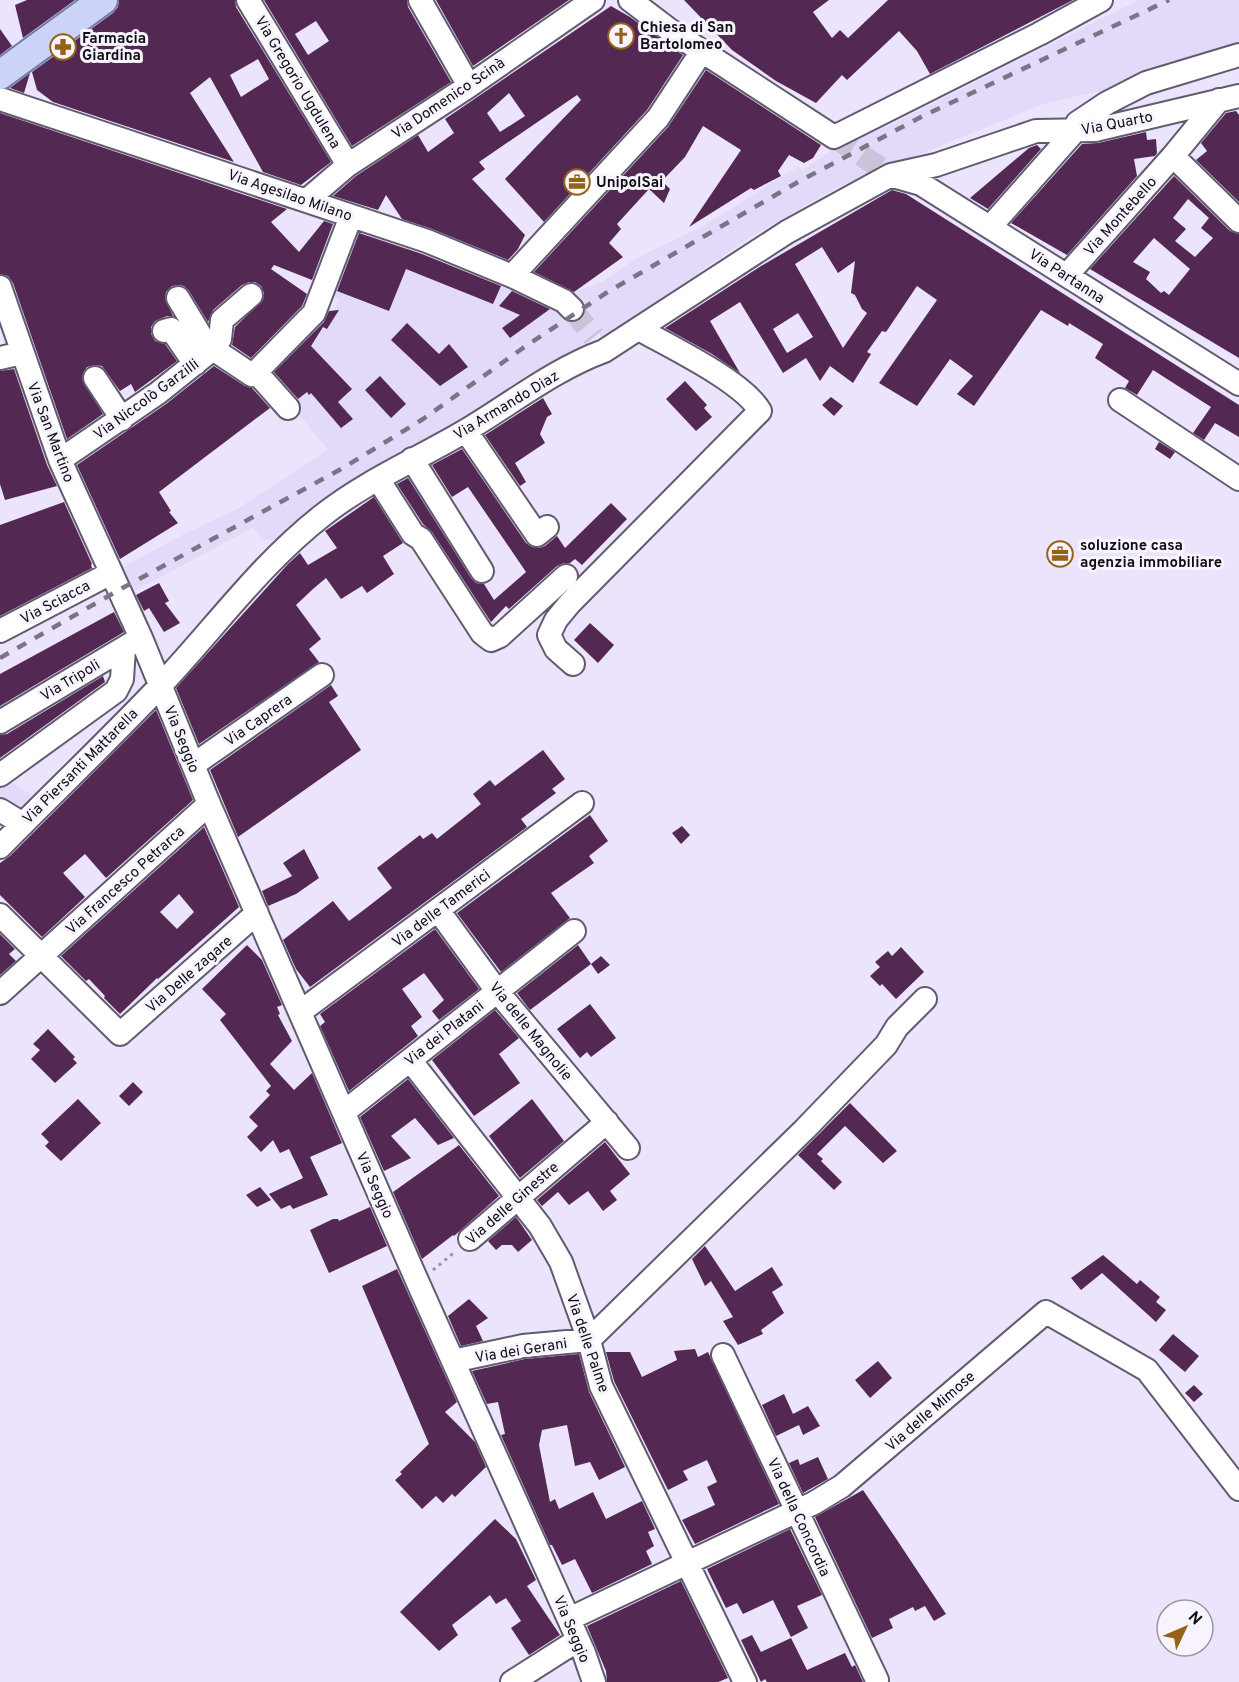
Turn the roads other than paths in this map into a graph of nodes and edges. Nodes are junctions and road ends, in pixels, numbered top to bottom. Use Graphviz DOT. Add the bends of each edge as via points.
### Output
graph roads {
  1 [pos="103,0"];
  2 [pos="248,0"];
  3 [pos="420,0"];
  4 [pos="593,0"];
  5 [pos="630,0"];
  6 [pos="1101,0"];
  7 [pos="702,51"];
  8 [pos="1239,55"];
  9 [pos="0,75"];
  10 [pos="469,86"];
  11 [pos="1229,98"];
  12 [pos="0,99"];
  13 [pos="1074,132"];
  14 [pos="1173,156"];
  15 [pos="348,165"];
  16 [pos="891,175"];
  17 [pos="306,200"];
  18 [pos="351,216"];
  19 [pos="1239,221"];
  20 [pos="990,226"];
  21 [pos="1067,275"];
  22 [pos="512,276"];
  23 [pos="0,287"];
  24 [pos="251,295"];
  25 [pos="178,298"];
  26 [pos="572,309"];
  27 [pos="639,329"];
  28 [pos="164,331"];
  29 [pos="22,353"];
  30 [pos="206,355"];
  31 [pos="0,358"];
  32 [pos="256,372"];
  33 [pos="95,378"];
  34 [pos="1239,384"];
  35 [pos="1120,399"];
  36 [pos="288,408"];
  37 [pos="122,419"];
  38 [pos="466,431"];
  39 [pos="412,459"];
  40 [pos="60,460"];
  41 [pos="378,479"];
  42 [pos="1239,479"];
  43 [pos="547,527"];
  44 [pos="482,571"];
  45 [pos="111,573"];
  46 [pos="566,576"];
  47 [pos="0,631"];
  48 [pos="132,643"];
  49 [pos="573,664"];
  50 [pos="322,675"];
  51 [pos="160,685"];
  52 [pos="0,722"];
  53 [pos="193,765"];
  54 [pos="0,775"];
  55 [pos="582,803"];
  56 [pos="209,804"];
  57 [pos="0,810"];
  58 [pos="23,824"];
  59 [pos="0,847"];
  60 [pos="438,910"];
  61 [pos="257,914"];
  62 [pos="0,915"];
  63 [pos="573,932"];
  64 [pos="41,955"];
  65 [pos="497,991"];
  66 [pos="0,993"];
  67 [pos="925,999"];
  68 [pos="300,1012"];
  69 [pos="410,1059"];
  70 [pos="344,1112"];
  71 [pos="607,1122"];
  72 [pos="628,1148"];
  73 [pos="519,1197"];
  74 [pos="470,1239"];
  75 [pos="588,1340"];
  76 [pos="723,1355"];
  77 [pos="453,1361"];
  78 [pos="1239,1489"];
  79 [pos="796,1512"];
  80 [pos="687,1563"];
  81 [pos="568,1619"];
  82 [pos="578,1640"];
  83 [pos="877,1680"];
  84 [pos="512,1682"];
  85 [pos="594,1682"];
  86 [pos="745,1682"];
  1 -- 9 [label="main road"];
  2 -- 15 [label="street, Via Gregorio Ugdulena"];
  3 -- 10 [label="street"];
  4 -- 10 [label="street, Via Domenico Scinà"];
  5 -- 7 [label="street"];
  6 -- 7 [label="street" via="834,137"];
  7 -- 22 [label="street" via="658,118"];
  8 -- 13 [label="street" via="1146,83 1077,123"];
  10 -- 15 [label="street, Via Domenico Scinà"];
  11 -- 13 [label="street, Via Quarto"];
  11 -- 14 [label="street, Via Montebello"];
  12 -- 17 [label="street, Via Agesilao Milano"];
  13 -- 16 [label="street, Via Quarto" via="1036,131 936,165"];
  13 -- 20 [label="street"];
  14 -- 19 [label="street"];
  14 -- 21 [label="street, Via Montebello"];
  15 -- 17 [label="street, Via Domenico Scinà"];
  16 -- 20 [label="street, Via Partanna" via="921,184"];
  16 -- 27 [label="street, Via Armando Diaz" via="787,232"];
  17 -- 18 [label="street, Via Agesilao Milano"];
  18 -- 22 [label="street, Via Agesilao Milano"];
  18 -- 32 [label="street" via="314,313"];
  20 -- 21 [label="street, Via Partanna"];
  21 -- 34 [label="street, Via Partanna"];
  22 -- 26 [label="street, Via Agesilao Milano" via="564,301"];
  23 -- 29 [label="street, Via San Martino"];
  24 -- 30 [label="street" via="222,320 220,339"];
  25 -- 30 [label="street"];
  27 -- 38 [label="street, Via Armando Diaz" via="599,344"];
  27 -- 49 [label="street" via="721,376 760,411 556,620 549,635 556,649"];
  28 -- 30 [label="street" via="171,328"];
  29 -- 31 [label="street"];
  29 -- 40 [label="street, Via San Martino"];
  30 -- 32 [label="street, Via Niccolò Garzilli" via="252,375"];
  30 -- 37 [label="street, Via Niccolò Garzilli"];
  32 -- 36 [label="street"];
  33 -- 37 [label="street"];
  35 -- 42 [label="street"];
  37 -- 40 [label="street, Via Niccolò Garzilli"];
  38 -- 39 [label="street, Via Armando Diaz"];
  38 -- 43 [label="street" via="537,535"];
  39 -- 41 [label="street, Via Armando Diaz"];
  39 -- 44 [label="street"];
  40 -- 45 [label="street, Via San Martino"];
  41 -- 46 [label="street" via="482,633 491,639 500,636"];
  41 -- 51 [label="street, Via Armando Diaz" via="324,515 290,544"];
  45 -- 47 [label="street, Via Sciacca"];
  45 -- 48 [label="street, Via San Martino"];
  48 -- 51 [label="street, Via Seggio"];
  48 -- 52 [label="street, Via Tripoli"];
  48 -- 54 [label="street" via="116,691"];
  50 -- 53 [label="street, Via Caprera"];
  51 -- 53 [label="street, Via Seggio"];
  51 -- 58 [label="street, Via Piersanti Mattarella"];
  53 -- 56 [label="street, Via Seggio"];
  55 -- 60 [label="street, Via delle Tamerici"];
  56 -- 61 [label="street, Via Seggio"];
  56 -- 64 [label="street, Via Francesco Petrarca"];
  57 -- 58 [label="street"];
  58 -- 59 [label="street, Via Piersanti Mattarella"];
  60 -- 65 [label="street, Via delle Magnolie"];
  60 -- 68 [label="street, Via delle Tamerici"];
  61 -- 64 [label="street, Via Delle zagare" via="120,1034"];
  61 -- 68 [label="street, Via Seggio"];
  62 -- 64 [label="street"];
  63 -- 65 [label="street, Via dei Platani"];
  64 -- 66 [label="street, Via Francesco Petrarca"];
  65 -- 69 [label="street, Via dei Platani"];
  65 -- 71 [label="street, Via delle Magnolie"];
  67 -- 75 [label="street" via="805,1129"];
  68 -- 70 [label="street, Via Seggio"];
  69 -- 70 [label="street, Via dei Platani"];
  69 -- 73 [label="street, Via delle Palme"];
  70 -- 77 [label="street, Via Seggio"];
  71 -- 72 [label="street, Via delle Magnolie"];
  71 -- 73 [label="street, Via delle Ginestre"];
  73 -- 74 [label="street, Via delle Ginestre"];
  73 -- 75 [label="street, Via delle Palme" via="561,1262"];
  75 -- 77 [label="street, Via dei Gerani" via="523,1346"];
  75 -- 80 [label="street, Via delle Palme" via="601,1386"];
  76 -- 79 [label="street, Via della Concordia"];
  77 -- 81 [label="street, Via Seggio"];
  78 -- 79 [label="street, Via delle Mimose" via="1147,1370 1046,1312 842,1486"];
  79 -- 80 [label="street, Via delle Mimose"];
  79 -- 83 [label="street, Via della Concordia"];
  80 -- 81 [label="street, Via delle Mimose"];
  80 -- 86 [label="street, Via delle Palme"];
  81 -- 82 [label="street, Via Seggio"];
  82 -- 84 [label="street"];
  82 -- 85 [label="street, Via Seggio"];
}
